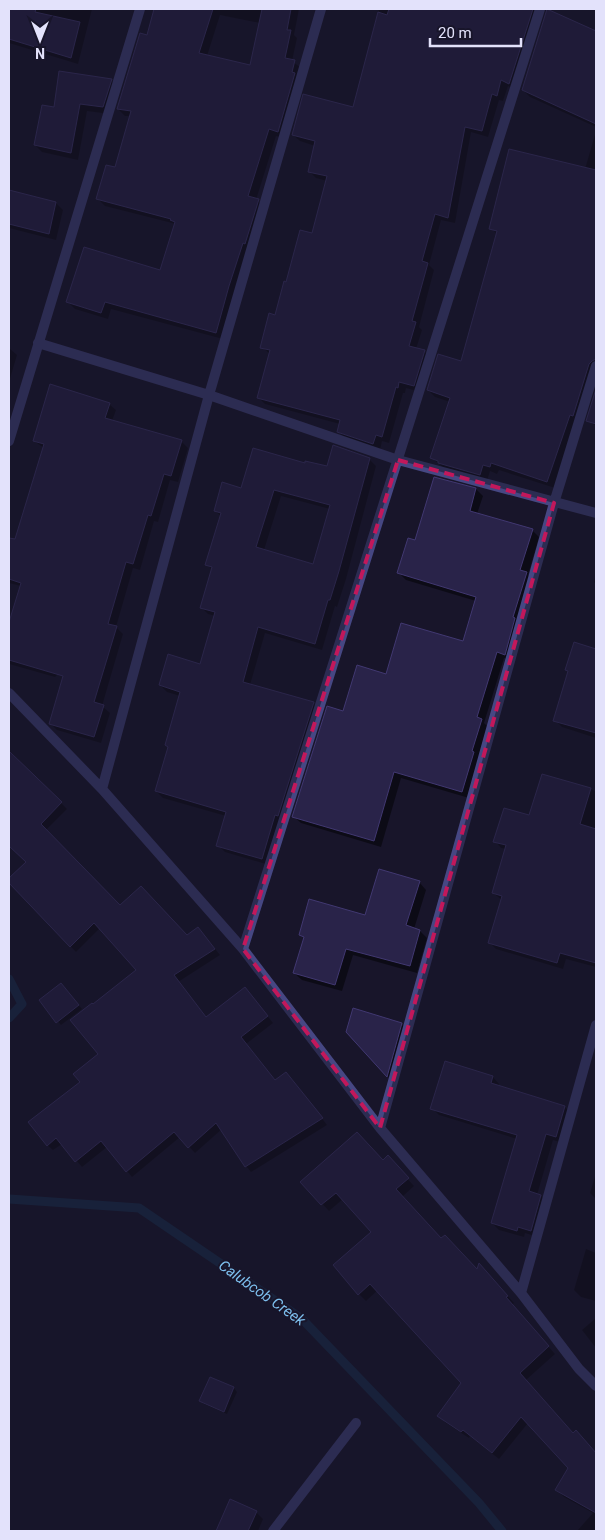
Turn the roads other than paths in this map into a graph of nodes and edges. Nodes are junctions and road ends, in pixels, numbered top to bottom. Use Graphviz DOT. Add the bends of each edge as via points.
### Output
graph roads {
  1 [pos="140,9"];
  2 [pos="321,9"];
  3 [pos="540,9"];
  4 [pos="38,343"];
  5 [pos="596,366"];
  6 [pos="209,395"];
  7 [pos="9,441"];
  8 [pos="398,460"];
  9 [pos="554,503"];
  10 [pos="596,513"];
  11 [pos="9,693"];
  12 [pos="102,789"];
  13 [pos="243,949"];
  14 [pos="596,1025"];
  15 [pos="380,1128"];
  16 [pos="521,1293"];
  17 [pos="596,1386"];
  18 [pos="356,1423"];
  19 [pos="273,1531"];
  1 -- 4 [label="street"];
  2 -- 6 [label="street"];
  3 -- 8 [label="street"];
  4 -- 6 [label="street"];
  4 -- 7 [label="street"];
  5 -- 9 [label="street"];
  6 -- 8 [label="street"];
  6 -- 12 [label="street"];
  8 -- 9 [label="street"];
  8 -- 13 [label="street"];
  9 -- 10 [label="street"];
  9 -- 15 [label="street"];
  11 -- 12 [label="street"];
  12 -- 13 [label="street"];
  13 -- 15 [label="street"];
  14 -- 16 [label="street"];
  15 -- 16 [label="street"];
  16 -- 17 [label="street" via="579,1369"];
  18 -- 19 [label="street"];
}
